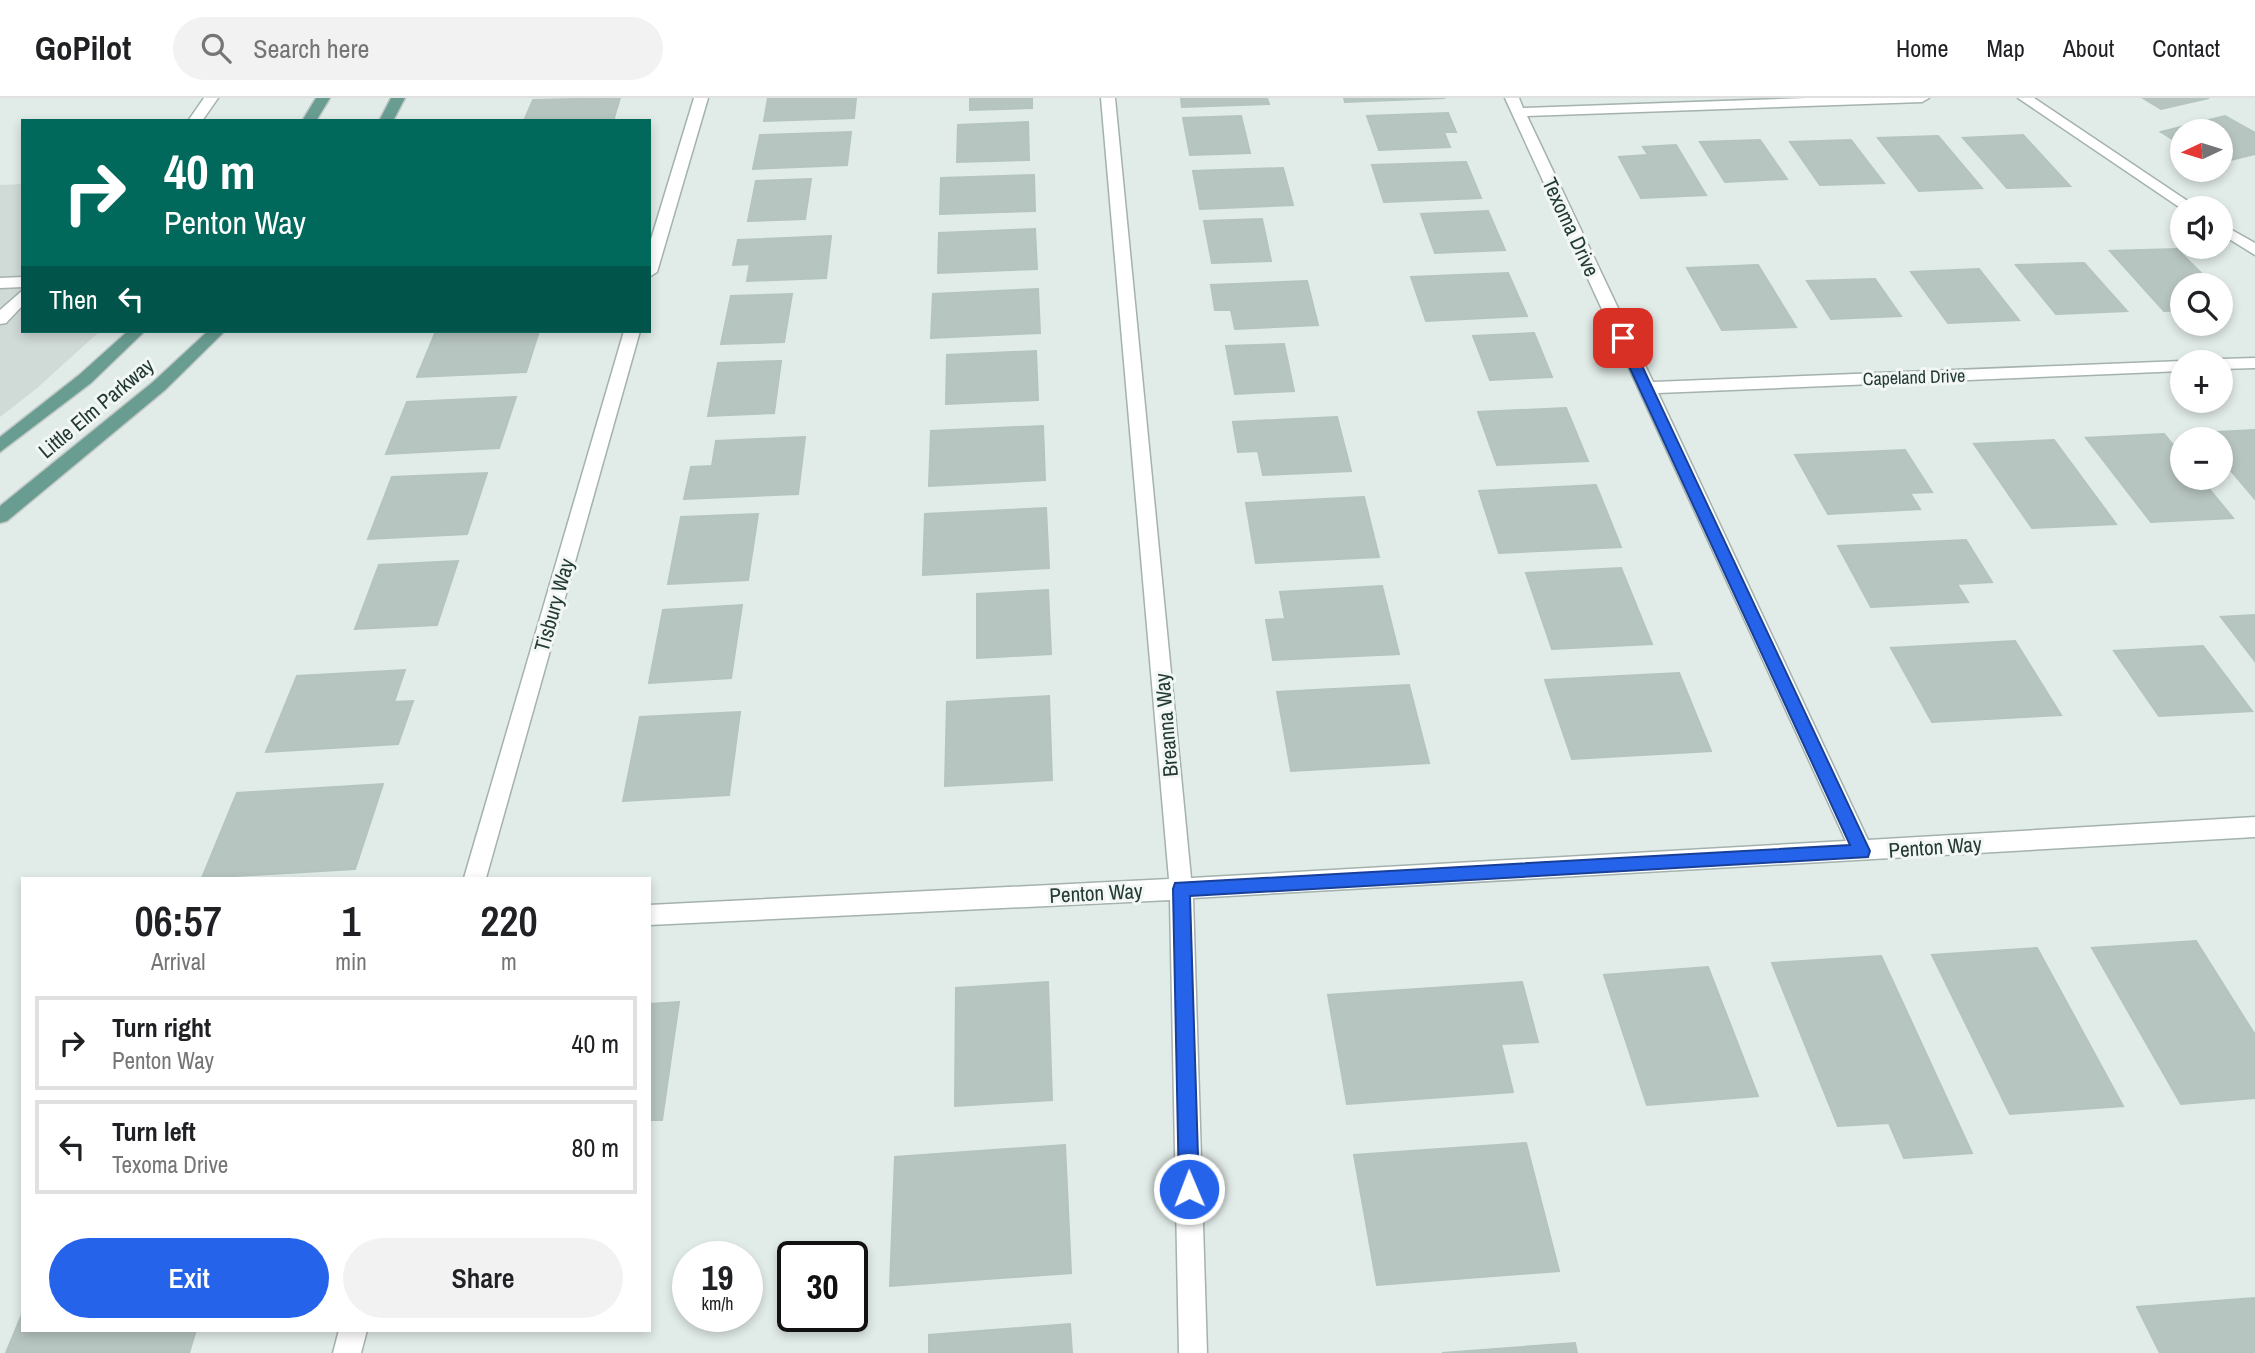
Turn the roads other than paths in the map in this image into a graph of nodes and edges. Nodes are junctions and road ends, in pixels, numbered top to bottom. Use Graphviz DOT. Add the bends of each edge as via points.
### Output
graph roads {
  1 [pos="211,98"];
  2 [pos="323,98"];
  3 [pos="398,98"];
  4 [pos="701,98"];
  5 [pos="1108,98"];
  6 [pos="1922,98"];
  7 [pos="2025,98"];
  8 [pos="1515,105"];
  9 [pos="196,119"];
  10 [pos="310,119"];
  11 [pos="387,119"];
  12 [pos="2174,196"];
  13 [pos="657,219"];
  14 [pos="2233,236"];
  15 [pos="2255,250"];
  16 [pos="651,259"];
  17 [pos="21,282"];
  18 [pos="0,283"];
  19 [pos="21,297"];
  20 [pos="0,319"];
  21 [pos="135,333"];
  22 [pos="215,333"];
  23 [pos="631,333"];
  24 [pos="2255,363"];
  25 [pos="2233,364"];
  26 [pos="2170,366"];
  27 [pos="1646,388"];
  28 [pos="0,446"];
  29 [pos="0,516"];
  30 [pos="2255,827"];
  31 [pos="1862,851"];
  32 [pos="475,877"];
  33 [pos="1181,889"];
  34 [pos="651,915"];
  35 [pos="353,1332"];
  36 [pos="347,1353"];
  37 [pos="1193,1353"];
  1 -- 9 [label="street"];
  2 -- 10 [label="main road"];
  3 -- 11 [label="main road"];
  4 -- 13 [label="street"];
  5 -- 33 [label="street, Breanna Way"];
  6 -- 8 [label="street"];
  7 -- 12 [label="street"];
  8 -- 27 [label="street, Texoma Drive"];
  13 -- 16 [label="street"];
  14 -- 15 [label="street"];
  17 -- 18 [label="street"];
  19 -- 20 [label="street"];
  21 -- 28 [label="main road, Little Elm Parkway"];
  22 -- 29 [label="main road, Little Elm Parkway" via="159,386"];
  23 -- 32 [label="street, Tisbury Way"];
  24 -- 25 [label="street"];
  26 -- 27 [label="street, Capeland Drive"];
  27 -- 31 [label="street, Texoma Drive"];
  30 -- 31 [label="street, Penton Way"];
  31 -- 33 [label="street, Penton Way"];
  33 -- 34 [label="street, Penton Way"];
  33 -- 37 [label="street, Breanna Way"];
  35 -- 36 [label="street"];
}
